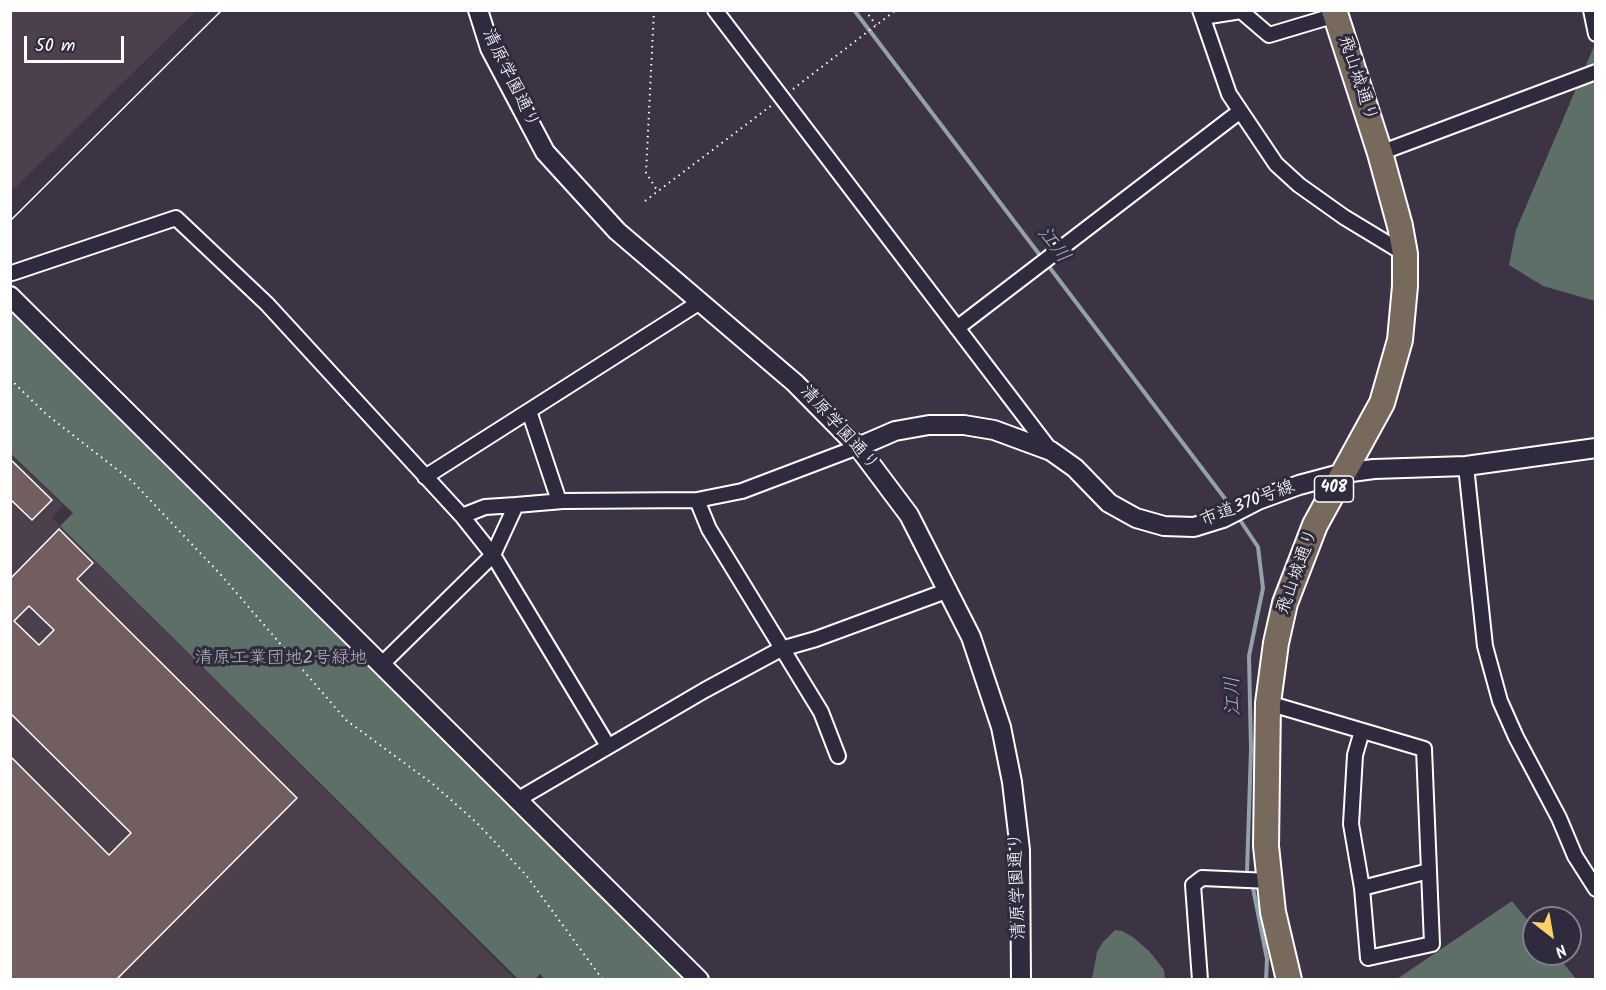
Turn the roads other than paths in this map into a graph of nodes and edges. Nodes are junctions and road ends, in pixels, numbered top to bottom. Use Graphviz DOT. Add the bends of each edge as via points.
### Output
graph roads {
  1 [pos="478,10"];
  2 [pos="715,10"];
  3 [pos="1591,10"];
  4 [pos="1335,13"];
  5 [pos="1201,14"];
  6 [pos="1596,34"];
  7 [pos="1596,72"];
  8 [pos="1239,112"];
  9 [pos="1380,153"];
  10 [pos="1405,254"];
  11 [pos="12,273"];
  12 [pos="10,296"];
  13 [pos="700,302"];
  14 [pos="957,328"];
  15 [pos="529,411"];
  16 [pos="858,447"];
  17 [pos="1596,448"];
  18 [pos="1051,451"];
  19 [pos="1466,466"];
  20 [pos="1344,473"];
  21 [pos="425,477"];
  22 [pos="697,500"];
  23 [pos="559,501"];
  24 [pos="516,505"];
  25 [pos="462,516"];
  26 [pos="493,555"];
  27 [pos="949,590"];
  28 [pos="781,649"];
  29 [pos="381,663"];
  30 [pos="1268,703"];
  31 [pos="1362,731"];
  32 [pos="608,747"];
  33 [pos="838,756"];
  34 [pos="517,800"];
  35 [pos="1429,872"];
  36 [pos="1270,880"];
  37 [pos="1362,888"];
  38 [pos="1596,889"];
  39 [pos="699,980"];
  40 [pos="1021,980"];
  41 [pos="1200,980"];
  42 [pos="1289,980"];
  1 -- 13 [label="street, 清原学園通り" via="490,48 545,152 617,231"];
  2 -- 14 [label="street"];
  3 -- 6 [label="street"];
  4 -- 5 [label="street" via="1269,35 1241,11"];
  4 -- 9 [label="highway, 飛山城通り / 408"];
  5 -- 8 [label="street"];
  7 -- 9 [label="street"];
  8 -- 10 [label="street" via="1276,164 1299,185"];
  8 -- 14 [label="street"];
  9 -- 10 [label="highway, 飛山城通り / 408"];
  10 -- 20 [label="highway, 飛山城通り / 408" via="1401,331 1393,372 1369,430"];
  11 -- 21 [label="street" via="176,218 267,304"];
  12 -- 29 [label="street"];
  13 -- 15 [label="street"];
  13 -- 16 [label="street, 清原学園通り" via="795,382"];
  14 -- 18 [label="street"];
  15 -- 21 [label="street"];
  15 -- 23 [label="street"];
  16 -- 18 [label="street, 市道370号線" via="895,431 929,425 964,425 994,430"];
  16 -- 22 [label="street" via="742,491"];
  16 -- 27 [label="street, 清原学園通り" via="909,515"];
  17 -- 19 [label="street, 市道370号線"];
  18 -- 20 [label="street, 市道370号線" via="1075,468 1109,503 1136,518 1164,526 1194,527 1299,485"];
  19 -- 20 [label="street, 市道370号線"];
  19 -- 38 [label="street" via="1485,646 1500,701 1560,818 1575,856"];
  20 -- 30 [label="highway, 飛山城通り / 408" via="1315,525 1285,603"];
  21 -- 25 [label="street"];
  22 -- 23 [label="street"];
  22 -- 28 [label="street" via="709,529"];
  23 -- 24 [label="street"];
  24 -- 25 [label="street" via="485,507"];
  24 -- 26 [label="street"];
  25 -- 26 [label="street"];
  26 -- 29 [label="street"];
  26 -- 32 [label="street"];
  27 -- 28 [label="street"];
  27 -- 40 [label="street, 清原学園通り" via="987,682 1012,782 1020,850"];
  28 -- 32 [label="street"];
  28 -- 33 [label="street" via="820,712"];
  29 -- 34 [label="street"];
  30 -- 31 [label="street"];
  30 -- 36 [label="highway, 飛山城通り / 408" via="1266,824"];
  31 -- 35 [label="street" via="1424,749"];
  31 -- 37 [label="street" via="1355,755 1351,824"];
  32 -- 34 [label="street"];
  34 -- 39 [label="street"];
  35 -- 37 [label="street"];
  35 -- 37 [label="street" via="1431,944 1368,958"];
  36 -- 41 [label="street" via="1202,878 1193,885"];
  36 -- 42 [label="highway, 飛山城通り / 408" via="1273,912"];
}
